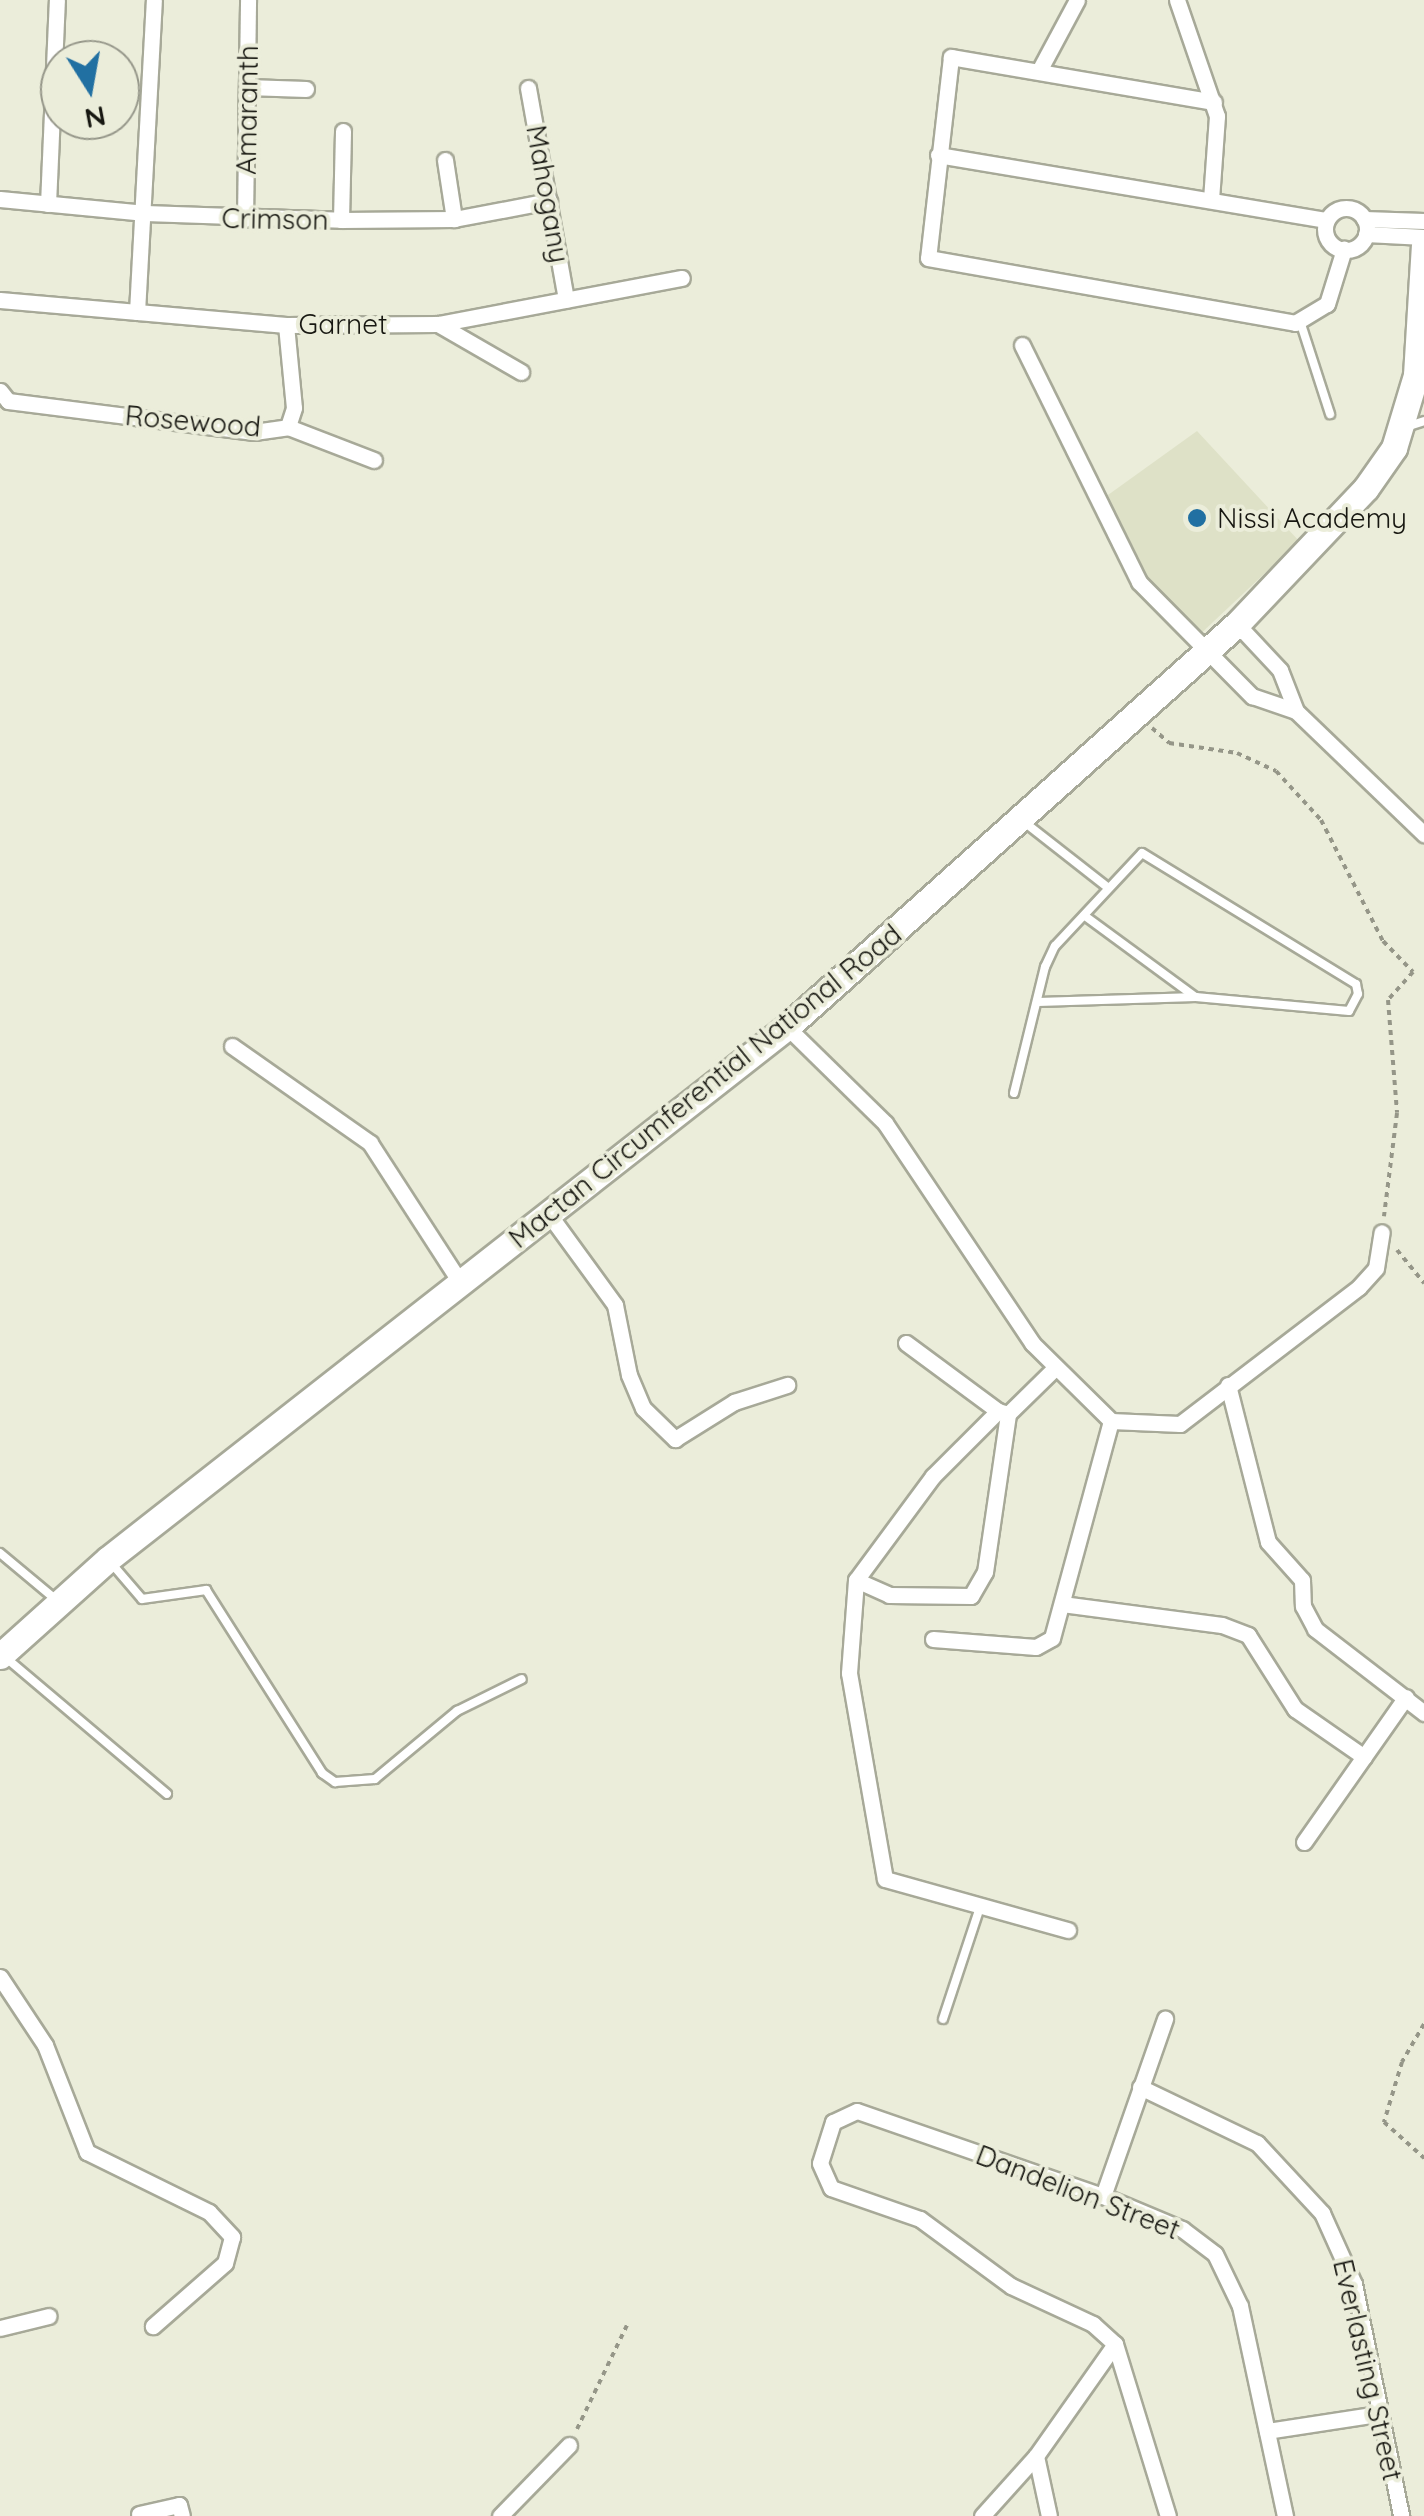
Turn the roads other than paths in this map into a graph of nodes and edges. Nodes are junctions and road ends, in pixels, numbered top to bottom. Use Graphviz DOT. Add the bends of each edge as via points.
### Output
graph roads {
  1 [pos="57,0"];
  2 [pos="154,0"];
  3 [pos="248,0"];
  4 [pos="1077,0"];
  5 [pos="1177,0"];
  6 [pos="1040,70"];
  7 [pos="247,87"];
  8 [pos="528,88"];
  9 [pos="306,89"];
  10 [pos="1214,102"];
  11 [pos="343,131"];
  12 [pos="938,155"];
  13 [pos="445,160"];
  14 [pos="0,199"];
  15 [pos="1212,200"];
  16 [pos="549,201"];
  17 [pos="48,204"];
  18 [pos="144,214"];
  19 [pos="245,219"];
  20 [pos="454,219"];
  21 [pos="342,220"];
  22 [pos="1326,220"];
  23 [pos="1424,220"];
  24 [pos="1365,227"];
  25 [pos="1424,237"];
  26 [pos="1424,246"];
  27 [pos="1344,249"];
  28 [pos="682,278"];
  29 [pos="0,300"];
  30 [pos="566,300"];
  31 [pos="137,312"];
  32 [pos="1300,321"];
  33 [pos="438,324"];
  34 [pos="286,325"];
  35 [pos="1022,345"];
  36 [pos="521,372"];
  37 [pos="0,391"];
  38 [pos="1330,414"];
  39 [pos="1413,425"];
  40 [pos="288,427"];
  41 [pos="374,460"];
  42 [pos="1238,624"];
  43 [pos="1206,655"];
  44 [pos="1296,710"];
  45 [pos="1023,820"];
  46 [pos="1424,834"];
  47 [pos="1106,886"];
  48 [pos="1085,916"];
  49 [pos="1196,997"];
  50 [pos="1038,1002"];
  51 [pos="787,1027"];
  52 [pos="232,1046"];
  53 [pos="1014,1093"];
  54 [pos="548,1213"];
  55 [pos="1382,1232"];
  56 [pos="460,1282"];
  57 [pos="906,1343"];
  58 [pos="1053,1370"];
  59 [pos="787,1385"];
  60 [pos="1228,1385"];
  61 [pos="1003,1413"];
  62 [pos="1111,1422"];
  63 [pos="0,1553"];
  64 [pos="108,1559"];
  65 [pos="856,1580"];
  66 [pos="1062,1604"];
  67 [pos="63,1605"];
  68 [pos="933,1639"];
  69 [pos="1,1655"];
  70 [pos="522,1679"];
  71 [pos="1406,1698"];
  72 [pos="1424,1713"];
  73 [pos="1364,1757"];
  74 [pos="168,1794"];
  75 [pos="1304,1842"];
  76 [pos="980,1907"];
  77 [pos="1068,1930"];
  78 [pos="0,1977"];
  79 [pos="1165,2018"];
  80 [pos="943,2020"];
  81 [pos="1140,2087"];
  82 [pos="1102,2196"];
  83 [pos="50,2316"];
  84 [pos="153,2326"];
  85 [pos="0,2328"];
  86 [pos="1115,2344"];
  87 [pos="1378,2414"];
  88 [pos="1267,2431"];
  89 [pos="569,2445"];
  90 [pos="1036,2456"];
  91 [pos="139,2514"];
  92 [pos="182,2516"];
  93 [pos="500,2516"];
  94 [pos="982,2516"];
  95 [pos="1049,2516"];
  96 [pos="1168,2516"];
  97 [pos="1285,2516"];
  98 [pos="1401,2516"];
  1 -- 17 [label="street"];
  2 -- 18 [label="street"];
  3 -- 7 [label="street, Amaranth"];
  4 -- 6 [label="street"];
  5 -- 10 [label="street"];
  6 -- 10 [label="street"];
  6 -- 12 [label="street" via="951,57"];
  7 -- 9 [label="street"];
  7 -- 19 [label="street, Amaranth"];
  8 -- 16 [label="street, Mahogany"];
  10 -- 15 [label="street"];
  11 -- 21 [label="street"];
  12 -- 15 [label="street"];
  12 -- 32 [label="street" via="926,250 934,263"];
  13 -- 20 [label="street"];
  14 -- 17 [label="street, Crimson"];
  15 -- 22 [label="street"];
  16 -- 20 [label="street, Crimson"];
  16 -- 30 [label="street, Mahogany"];
  17 -- 18 [label="street, Crimson"];
  18 -- 19 [label="street, Crimson"];
  18 -- 31 [label="street"];
  19 -- 21 [label="street, Crimson"];
  20 -- 21 [label="street, Crimson"];
  22 -- 24 [label="street" via="1345,208"];
  22 -- 27 [label="street" via="1329,241"];
  23 -- 24 [label="street"];
  24 -- 25 [label="street"];
  24 -- 27 [label="street"];
  26 -- 39 [label="main road, Mactan Circumferential National Road"];
  27 -- 32 [label="street" via="1330,299"];
  28 -- 30 [label="street, Garnet"];
  29 -- 31 [label="street, Garnet"];
  30 -- 33 [label="street, Garnet"];
  31 -- 34 [label="street, Garnet"];
  32 -- 38 [label="lane"];
  33 -- 34 [label="street, Garnet"];
  33 -- 36 [label="street"];
  34 -- 40 [label="street, Rosewood" via="294,408"];
  35 -- 43 [label="street" via="1139,582"];
  37 -- 40 [label="street, Rosewood" via="8,401 216,427"];
  39 -- 42 [label="main road, Mactan Circumferential National Road" via="1366,488"];
  40 -- 41 [label="street"];
  42 -- 43 [label="main road, Mactan Circumferential National Road"];
  42 -- 44 [label="street" via="1280,670"];
  43 -- 44 [label="street" via="1252,696"];
  43 -- 45 [label="main road, Mactan Circumferential National Road"];
  44 -- 46 [label="street"];
  45 -- 47 [label="lane"];
  45 -- 51 [label="main road, Mactan Circumferential National Road"];
  47 -- 48 [label="lane"];
  47 -- 49 [label="lane" via="1142,853 1152,854 1356,984 1358,994 1349,1011"];
  48 -- 49 [label="lane"];
  48 -- 50 [label="lane" via="1055,946"];
  49 -- 50 [label="lane"];
  50 -- 53 [label="lane"];
  51 -- 54 [label="main road, Mactan Circumferential National Road"];
  51 -- 58 [label="street" via="885,1124"];
  52 -- 56 [label="street" via="370,1143"];
  54 -- 56 [label="main road, Mactan Circumferential National Road"];
  54 -- 59 [label="street" via="615,1305 643,1408 675,1439 734,1402"];
  55 -- 60 [label="street" via="1376,1268 1359,1287"];
  56 -- 64 [label="main road, Mactan Circumferential National Road"];
  57 -- 61 [label="street"];
  58 -- 61 [label="street"];
  58 -- 62 [label="street"];
  60 -- 62 [label="street" via="1180,1424"];
  60 -- 71 [label="street" via="1268,1542 1302,1580 1303,1606 1315,1629"];
  61 -- 65 [label="street" via="932,1476"];
  61 -- 65 [label="street" via="985,1572 971,1596 889,1595"];
  62 -- 66 [label="street"];
  63 -- 67 [label="lane"];
  64 -- 67 [label="main road, Mactan Circumferential National Road"];
  64 -- 70 [label="lane" via="142,1599 207,1590 322,1773 335,1782 375,1779 457,1711"];
  65 -- 76 [label="street" via="849,1674 885,1880"];
  66 -- 68 [label="street" via="1052,1638 1036,1647"];
  66 -- 73 [label="street" via="1222,1625 1248,1635 1295,1710"];
  67 -- 69 [label="main road, Mactan Circumferential National Road"];
  69 -- 74 [label="lane"];
  71 -- 72 [label="street"];
  71 -- 73 [label="street"];
  73 -- 75 [label="street"];
  76 -- 77 [label="street"];
  76 -- 80 [label="lane"];
  78 -- 84 [label="street" via="45,2046 87,2152 209,2212 232,2237 225,2262"];
  79 -- 81 [label="street"];
  81 -- 82 [label="street"];
  81 -- 87 [label="street, Everlasting Street" via="1257,2143 1322,2213 1354,2284"];
  82 -- 86 [label="street, Dandelion Street" via="849,2111 833,2122 820,2163 832,2188 920,2219 1011,2286 1093,2324"];
  82 -- 88 [label="street, Dandelion Street" via="1182,2229 1226,2268"];
  83 -- 85 [label="street"];
  86 -- 90 [label="street"];
  86 -- 96 [label="street"];
  87 -- 88 [label="street"];
  87 -- 98 [label="street, Everlasting Street"];
  88 -- 97 [label="street, Dandelion Street"];
  89 -- 93 [label="street"];
  90 -- 94 [label="street"];
  90 -- 95 [label="street"];
  91 -- 92 [label="street" via="178,2505"];
}
